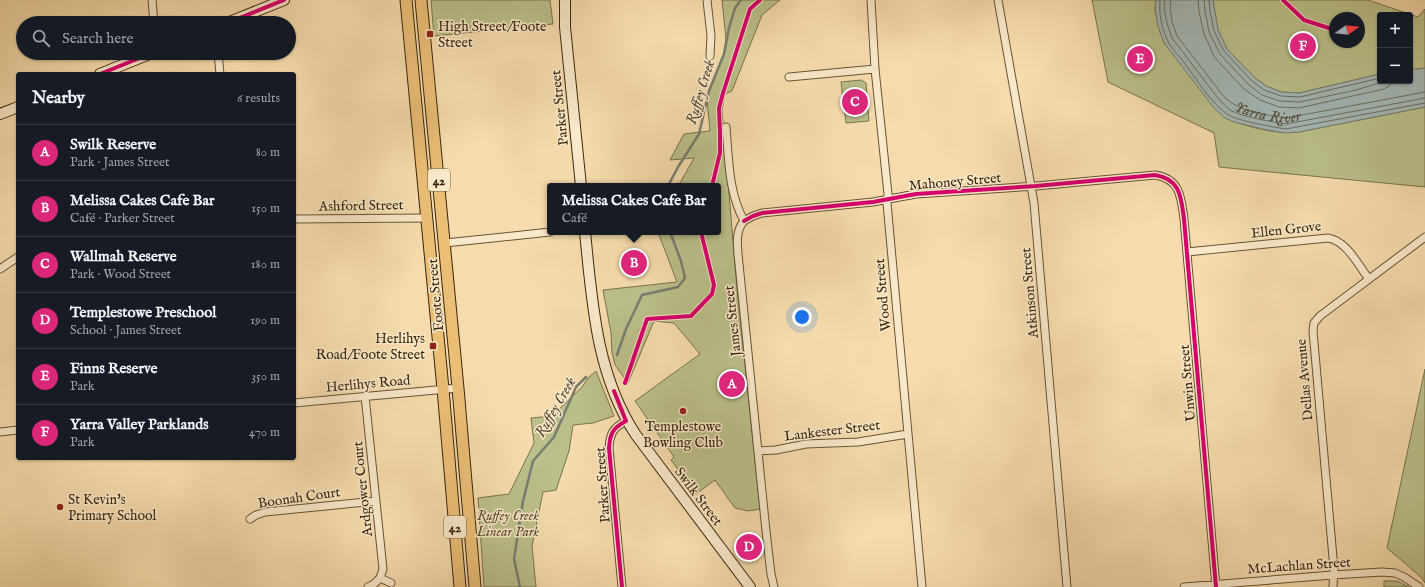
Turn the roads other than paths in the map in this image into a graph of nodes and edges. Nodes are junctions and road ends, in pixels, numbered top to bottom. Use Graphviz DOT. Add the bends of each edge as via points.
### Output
graph roads {
  1 [pos="152,0"];
  2 [pos="284,0"];
  3 [pos="406,0"];
  4 [pos="421,0"];
  5 [pos="558,0"];
  6 [pos="564,0"];
  7 [pos="707,0"];
  8 [pos="871,0"];
  9 [pos="998,0"];
  10 [pos="153,16"];
  11 [pos="244,16"];
  12 [pos="565,27"];
  13 [pos="710,56"];
  14 [pos="135,60"];
  15 [pos="219,60"];
  16 [pos="875,70"];
  17 [pos="105,72"];
  18 [pos="220,72"];
  19 [pos="789,78"];
  20 [pos="16,108"];
  21 [pos="0,114"];
  22 [pos="726,127"];
  23 [pos="1170,180"];
  24 [pos="581,183"];
  25 [pos="1031,186"];
  26 [pos="888,198"];
  27 [pos="428,218"];
  28 [pos="296,219"];
  29 [pos="744,221"];
  30 [pos="547,232"];
  31 [pos="585,235"];
  32 [pos="1425,238"];
  33 [pos="445,243"];
  34 [pos="1187,252"];
  35 [pos="16,258"];
  36 [pos="0,269"];
  37 [pos="1369,279"];
  38 [pos="458,388"];
  39 [pos="444,389"];
  40 [pos="365,396"];
  41 [pos="296,403"];
  42 [pos="626,421"];
  43 [pos="16,430"];
  44 [pos="0,432"];
  45 [pos="908,434"];
  46 [pos="759,451"];
  47 [pos="376,501"];
  48 [pos="250,518"];
  49 [pos="1333,575"];
  50 [pos="380,578"];
  51 [pos="391,583"];
  52 [pos="1416,585"];
  53 [pos="1216,586"];
  54 [pos="368,587"];
  55 [pos="460,587"];
  56 [pos="475,587"];
  57 [pos="622,587"];
  58 [pos="750,587"];
  59 [pos="774,587"];
  60 [pos="922,587"];
  61 [pos="1068,587"];
  62 [pos="1184,587"];
  63 [pos="1333,587"];
  1 -- 10 [label="street"];
  2 -- 11 [label="main road"];
  3 -- 27 [label="main road, Foote Street / 42"];
  4 -- 33 [label="main road, Foote Street / 42"];
  5 -- 12 [label="main road, Parker Street"];
  6 -- 12 [label="main road, Parker Street"];
  7 -- 13 [label="street" via="711,36"];
  8 -- 16 [label="street, Wood Street"];
  9 -- 25 [label="street, Atkinson Street"];
  12 -- 24 [label="main road, Parker Street"];
  14 -- 17 [label="main road"];
  15 -- 18 [label="street"];
  16 -- 19 [label="street"];
  16 -- 26 [label="street, Wood Street"];
  20 -- 21 [label="main road"];
  22 -- 29 [label="street" via="731,186 736,208"];
  23 -- 25 [label="street, Mahoney Street" via="1155,176"];
  23 -- 34 [label="street, Unwin Street" via="1176,185 1181,198"];
  25 -- 26 [label="street, Mahoney Street"];
  25 -- 61 [label="street, Atkinson Street"];
  26 -- 29 [label="street, Mahoney Street" via="873,202 762,213"];
  26 -- 45 [label="street, Wood Street"];
  27 -- 28 [label="street, Ashford Street"];
  27 -- 39 [label="main road, Foote Street / 42"];
  29 -- 46 [label="street, James Street" via="740,225 737,240"];
  30 -- 33 [label="street"];
  31 -- 42 [label="main road" via="600,351"];
  32 -- 37 [label="street, Dellas Avenue"];
  33 -- 38 [label="main road, Foote Street / 42"];
  34 -- 37 [label="street, Ellen Grove" via="1336,239"];
  34 -- 53 [label="street, Unwin Street"];
  35 -- 36 [label="street"];
  37 -- 49 [label="street, Dellas Avenue" via="1320,316 1314,323 1313,331"];
  38 -- 39 [label="street, Herlihys Road"];
  38 -- 56 [label="main road, Foote Street / 42"];
  39 -- 40 [label="street, Herlihys Road"];
  39 -- 55 [label="main road, Foote Street / 42"];
  40 -- 41 [label="street, Herlihys Road"];
  40 -- 47 [label="street, Ardgower Court"];
  42 -- 57 [label="street, Parker Street" via="616,427 610,437 609,448"];
  42 -- 58 [label="main road, Swilk Street"];
  43 -- 44 [label="street"];
  45 -- 46 [label="street, Lankester Street" via="858,442 806,444"];
  45 -- 60 [label="street, Wood Street"];
  46 -- 59 [label="street, James Street"];
  47 -- 48 [label="street, Boonah Court" via="265,512"];
  47 -- 50 [label="street, Ardgower Court" via="382,569"];
  49 -- 52 [label="street, McLachlan Street" via="1395,573"];
  49 -- 53 [label="street, McLachlan Street"];
  49 -- 63 [label="street, Dellas Avenue"];
  50 -- 51 [label="street"];
  50 -- 54 [label="street"];
  53 -- 62 [label="street, McLachlan Street"];
}
